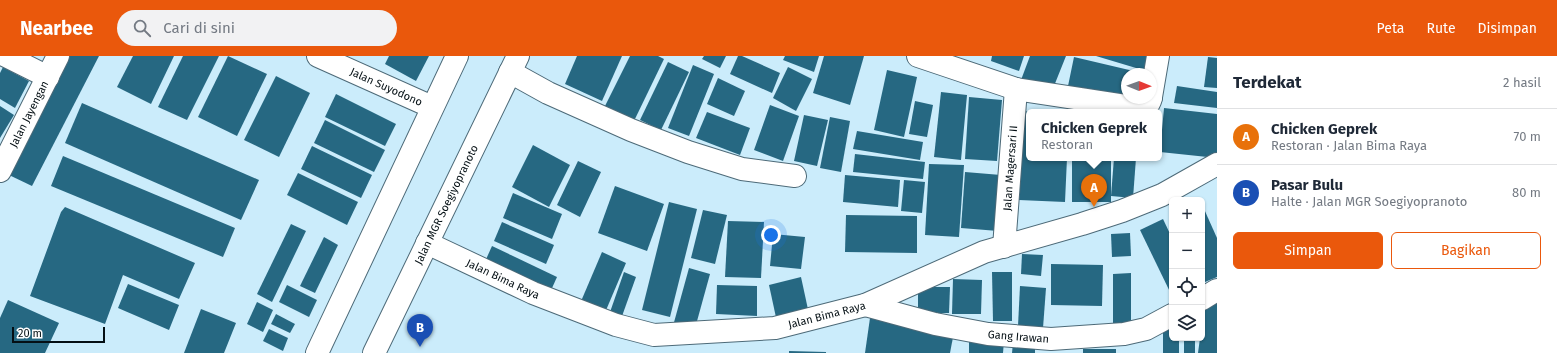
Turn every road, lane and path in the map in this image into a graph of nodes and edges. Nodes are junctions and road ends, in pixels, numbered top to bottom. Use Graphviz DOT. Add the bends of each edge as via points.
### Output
graph roads {
  1 [pos="6,56"];
  2 [pos="58,56"];
  3 [pos="457,56"];
  4 [pos="918,56"];
  5 [pos="1158,56"];
  6 [pos="321,57"];
  7 [pos="514,64"];
  8 [pos="1156,68"];
  9 [pos="48,77"];
  10 [pos="1016,89"];
  11 [pos="1145,104"];
  12 [pos="432,107"];
  13 [pos="1217,164"];
  14 [pos="0,171"];
  15 [pos="795,176"];
  16 [pos="427,243"];
  17 [pos="1004,247"];
  18 [pos="1217,290"];
  19 [pos="1205,297"];
  20 [pos="865,305"];
  21 [pos="1169,317"];
  22 [pos="317,353"];
  23 [pos="374,353"];
  1 -- 9 [label="main road"];
  2 -- 9 [label="main road, Jalan Jayengan"];
  3 -- 12 [label="main road"];
  4 -- 10 [label="main road"];
  5 -- 8 [label="main road"];
  6 -- 12 [label="main road, Jalan Suyodono"];
  7 -- 15 [label="main road" via="562,99 631,130 742,169"];
  7 -- 16 [label="main road, Jalan MGR Soegiyopranoto"];
  9 -- 14 [label="main road, Jalan Jayengan"];
  10 -- 11 [label="main road" via="1140,108"];
  10 -- 17 [label="main road, Jalan Magersari II"];
  12 -- 22 [label="main road"];
  13 -- 17 [label="main road, Jalan Bima Raya" via="1162,195 1122,211"];
  16 -- 20 [label="main road, Jalan Bima Raya" via="533,293 616,324 654,335 775,328"];
  16 -- 23 [label="main road, Jalan MGR Soegiyopranoto"];
  17 -- 20 [label="main road, Jalan Bima Raya" via="984,252"];
  18 -- 19 [label="main road"];
  20 -- 21 [label="main road, Gang Irawan" via="965,330 1052,339 1124,334 1146,329"];
}
